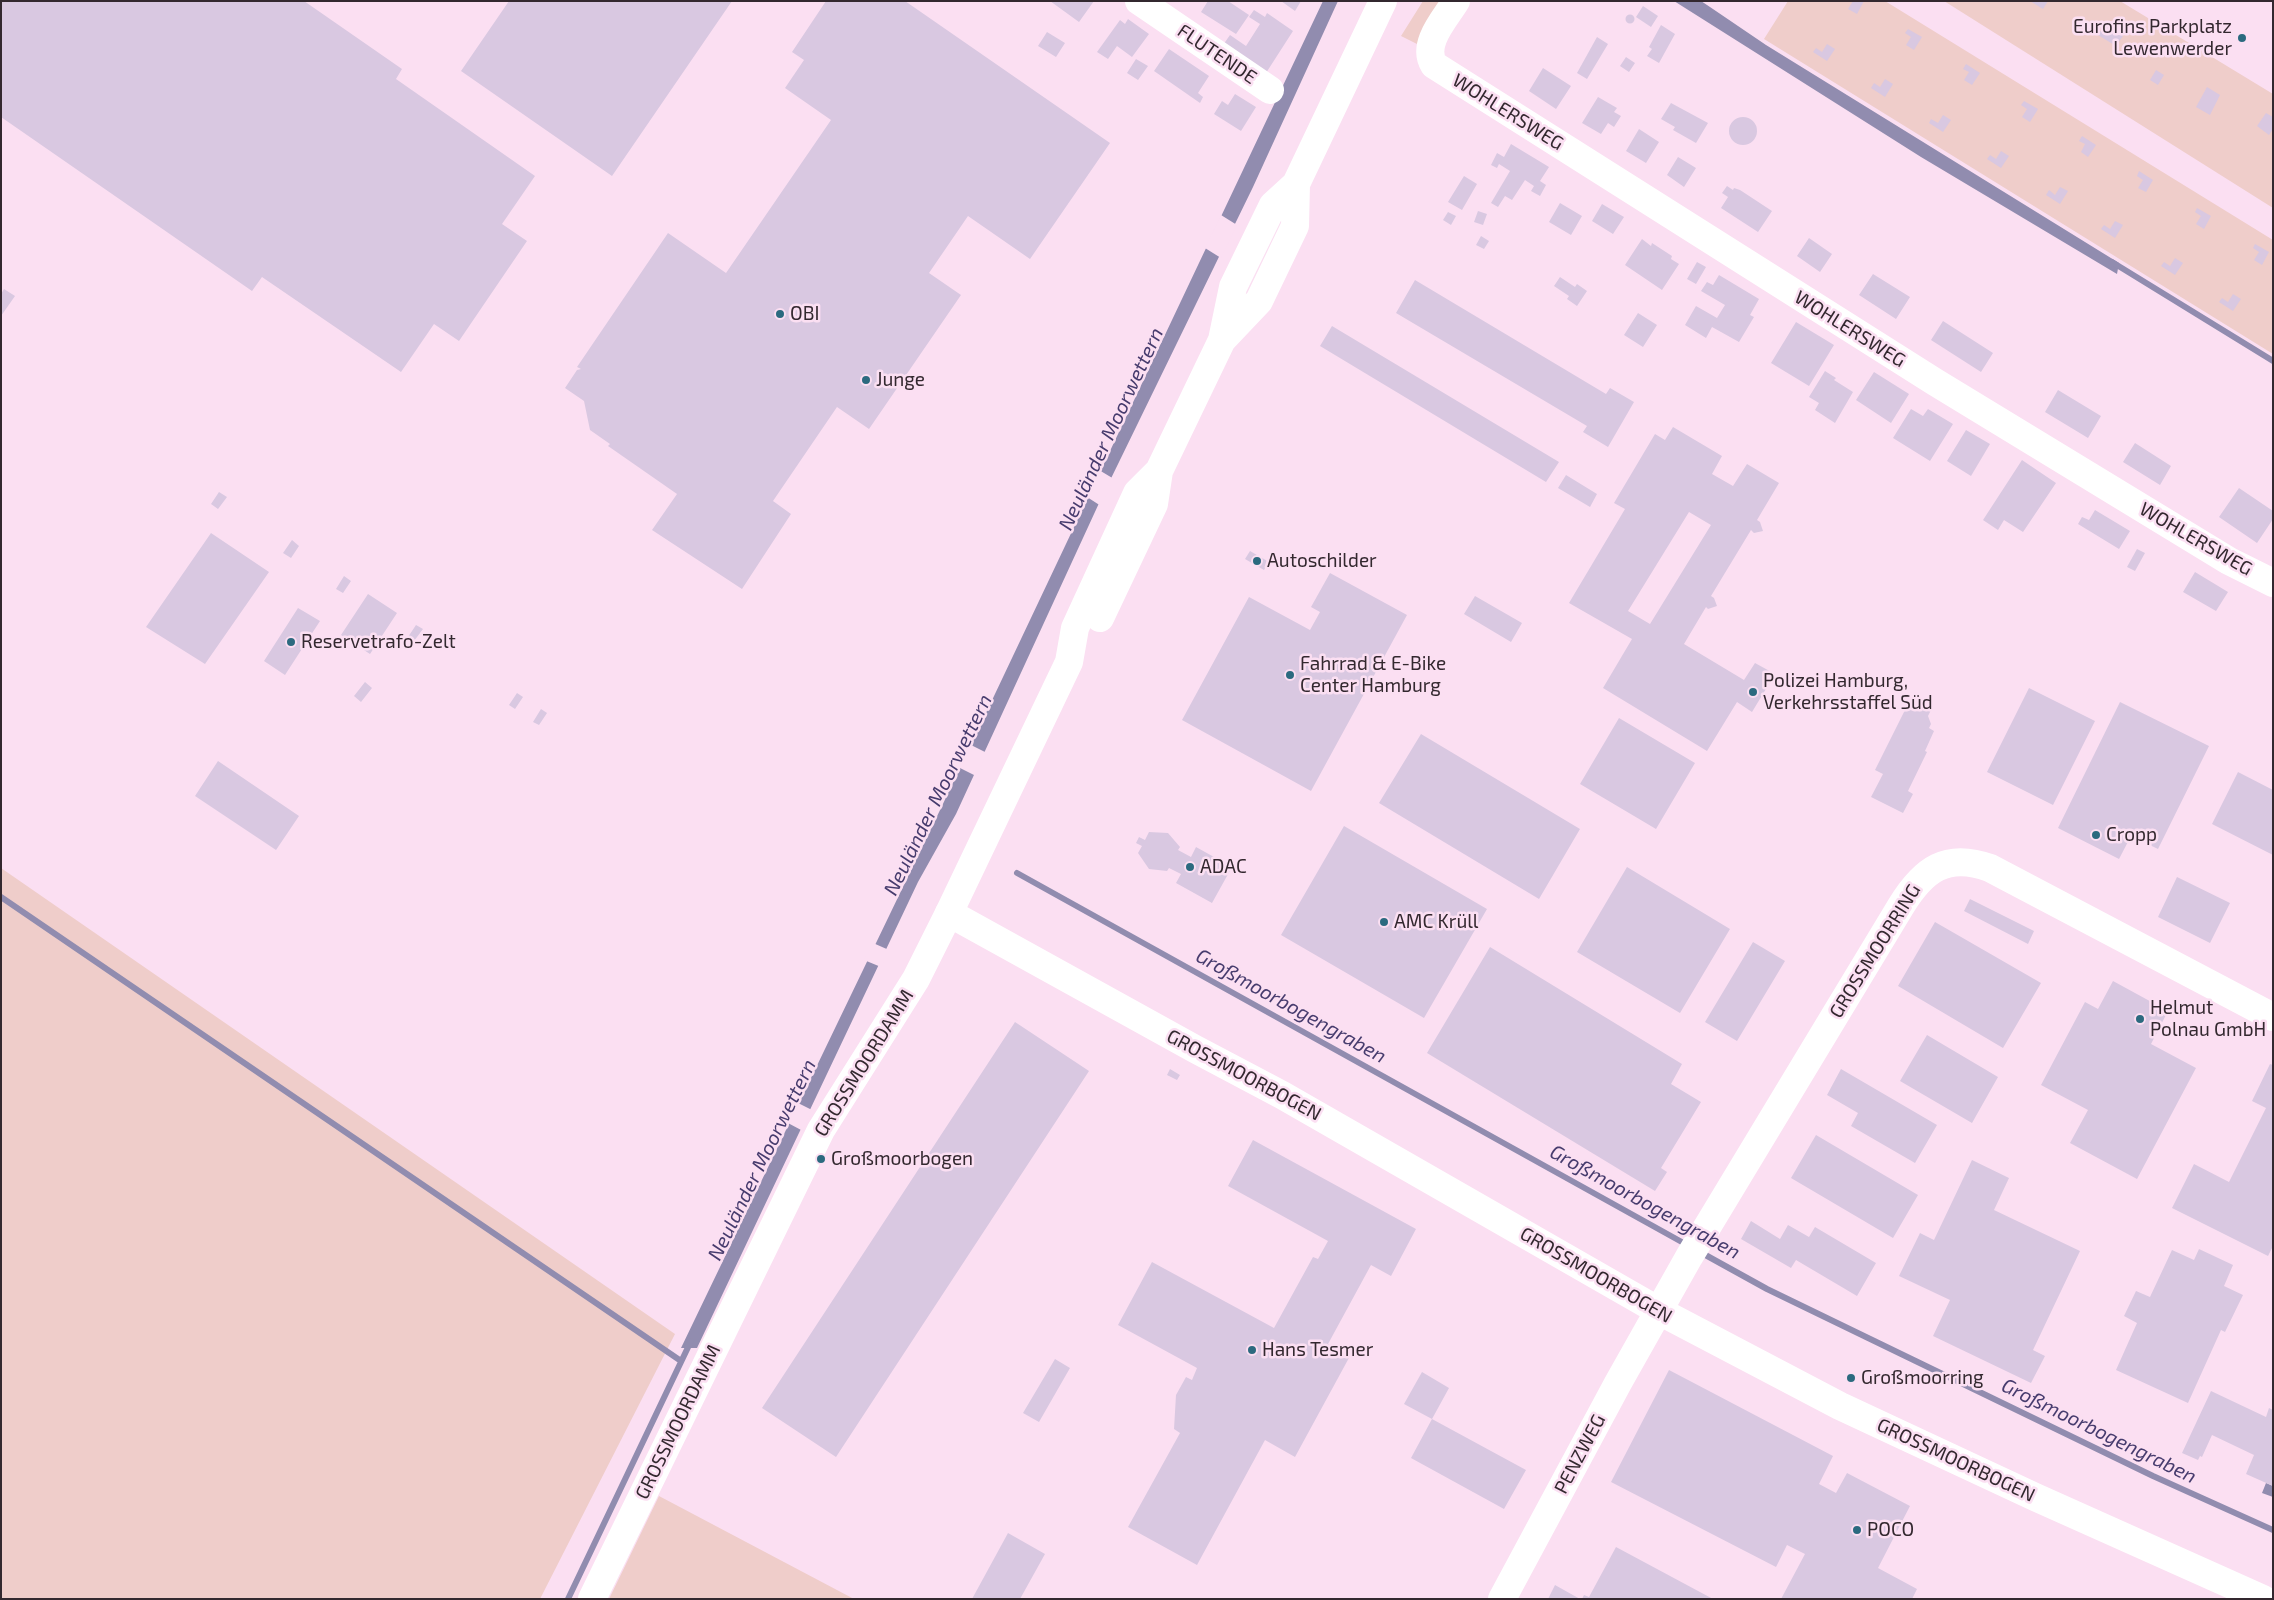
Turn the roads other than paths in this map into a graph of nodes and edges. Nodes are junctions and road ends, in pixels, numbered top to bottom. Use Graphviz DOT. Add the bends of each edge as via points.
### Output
graph roads {
  1 [pos="1383,1"];
  2 [pos="1456,1"];
  3 [pos="1149,4"];
  4 [pos="1270,90"];
  5 [pos="1296,184"];
  6 [pos="1222,340"];
  7 [pos="1159,471"];
  8 [pos="1130,507"];
  9 [pos="1138,538"];
  10 [pos="2273,583"];
  11 [pos="1069,662"];
  12 [pos="949,913"];
  13 [pos="2273,1017"];
  14 [pos="1659,1311"];
  15 [pos="592,1599"];
  16 [pos="1502,1599"];
  17 [pos="2263,1599"];
  1 -- 5 [label="street, GROSSMOORDAMM"];
  2 -- 10 [label="street, WOHLERSWEG" via="1429,47 1434,65 1935,382 2229,560"];
  3 -- 4 [label="street, FLUTENDE"];
  5 -- 6 [label="street, GROSSMOORDAMM" via="1273,205 1233,287"];
  5 -- 6 [label="street, GROSSMOORDAMM" via="1295,226 1259,301"];
  6 -- 7 [label="street, GROSSMOORDAMM"];
  7 -- 8 [label="street, GROSSMOORDAMM" via="1137,493"];
  7 -- 9 [label="street, GROSSMOORDAMM" via="1154,504"];
  8 -- 9 [label="street"];
  8 -- 11 [label="street, GROSSMOORDAMM" via="1075,628"];
  9 -- 11 [label="street, GROSSMOORDAMM" via="1092,636"];
  11 -- 12 [label="street, GROSSMOORDAMM"];
  12 -- 14 [label="street, GROSSMOORBOGEN" via="1274,1090"];
  12 -- 15 [label="street, GROSSMOORDAMM" via="916,979 821,1130"];
  13 -- 14 [label="street, GROSSMOORRING" via="1990,868 1963,862 1940,865 1927,872 1912,887"];
  14 -- 16 [label="street, PENZWEG"];
  14 -- 17 [label="street, GROSSMOORBOGEN" via="1840,1406"];
}
